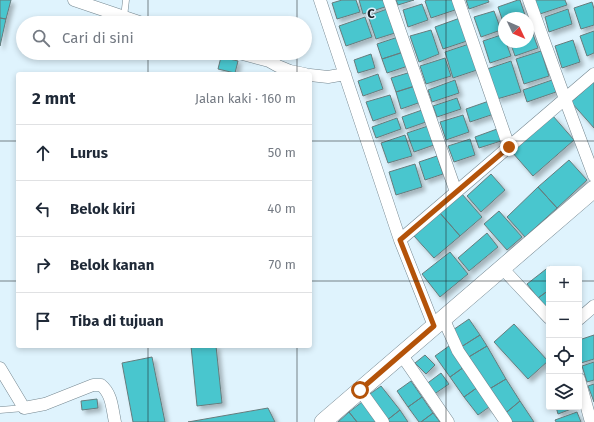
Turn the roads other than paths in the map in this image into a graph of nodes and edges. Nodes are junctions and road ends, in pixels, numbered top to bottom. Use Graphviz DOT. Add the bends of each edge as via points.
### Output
graph roads {
  1 [pos="74,0"];
  2 [pos="126,0"];
  3 [pos="320,0"];
  4 [pos="389,0"];
  5 [pos="458,0"];
  6 [pos="530,0"];
  7 [pos="121,16"];
  8 [pos="124,16"];
  9 [pos="265,60"];
  10 [pos="295,72"];
  11 [pos="345,74"];
  12 [pos="594,74"];
  13 [pos="312,75"];
  14 [pos="565,99"];
  15 [pos="509,147"];
  16 [pos="594,176"];
  17 [pos="594,189"];
  18 [pos="456,192"];
  19 [pos="400,240"];
  20 [pos="502,268"];
  21 [pos="594,306"];
  22 [pos="546,315"];
  23 [pos="582,316"];
  24 [pos="438,322"];
  25 [pos="401,354"];
  26 [pos="0,368"];
  27 [pos="360,390"];
  28 [pos="582,390"];
  29 [pos="24,408"];
  30 [pos="0,410"];
  31 [pos="326,421"];
  32 [pos="115,422"];
  33 [pos="383,422"];
  34 [pos="448,422"];
  35 [pos="506,422"];
  36 [pos="591,422"];
  1 -- 7 [label="street"];
  2 -- 8 [label="lane"];
  3 -- 11 [label="street"];
  4 -- 18 [label="street"];
  5 -- 15 [label="street"];
  6 -- 14 [label="street"];
  9 -- 10 [label="street"];
  11 -- 13 [label="street" via="328,77"];
  11 -- 19 [label="street"];
  12 -- 14 [label="street"];
  14 -- 15 [label="street"];
  14 -- 16 [label="street"];
  15 -- 18 [label="street"];
  17 -- 20 [label="street"];
  18 -- 19 [label="street"];
  19 -- 24 [label="street"];
  20 -- 22 [label="street"];
  20 -- 24 [label="street"];
  21 -- 23 [label="street"];
  24 -- 25 [label="street"];
  24 -- 35 [label="street"];
  25 -- 27 [label="street"];
  25 -- 34 [label="street"];
  26 -- 29 [label="street"];
  27 -- 31 [label="street"];
  27 -- 33 [label="street"];
  28 -- 36 [label="street"];
  29 -- 30 [label="lane"];
  29 -- 32 [label="street" via="45,404 93,384 100,384 110,396"];
}
